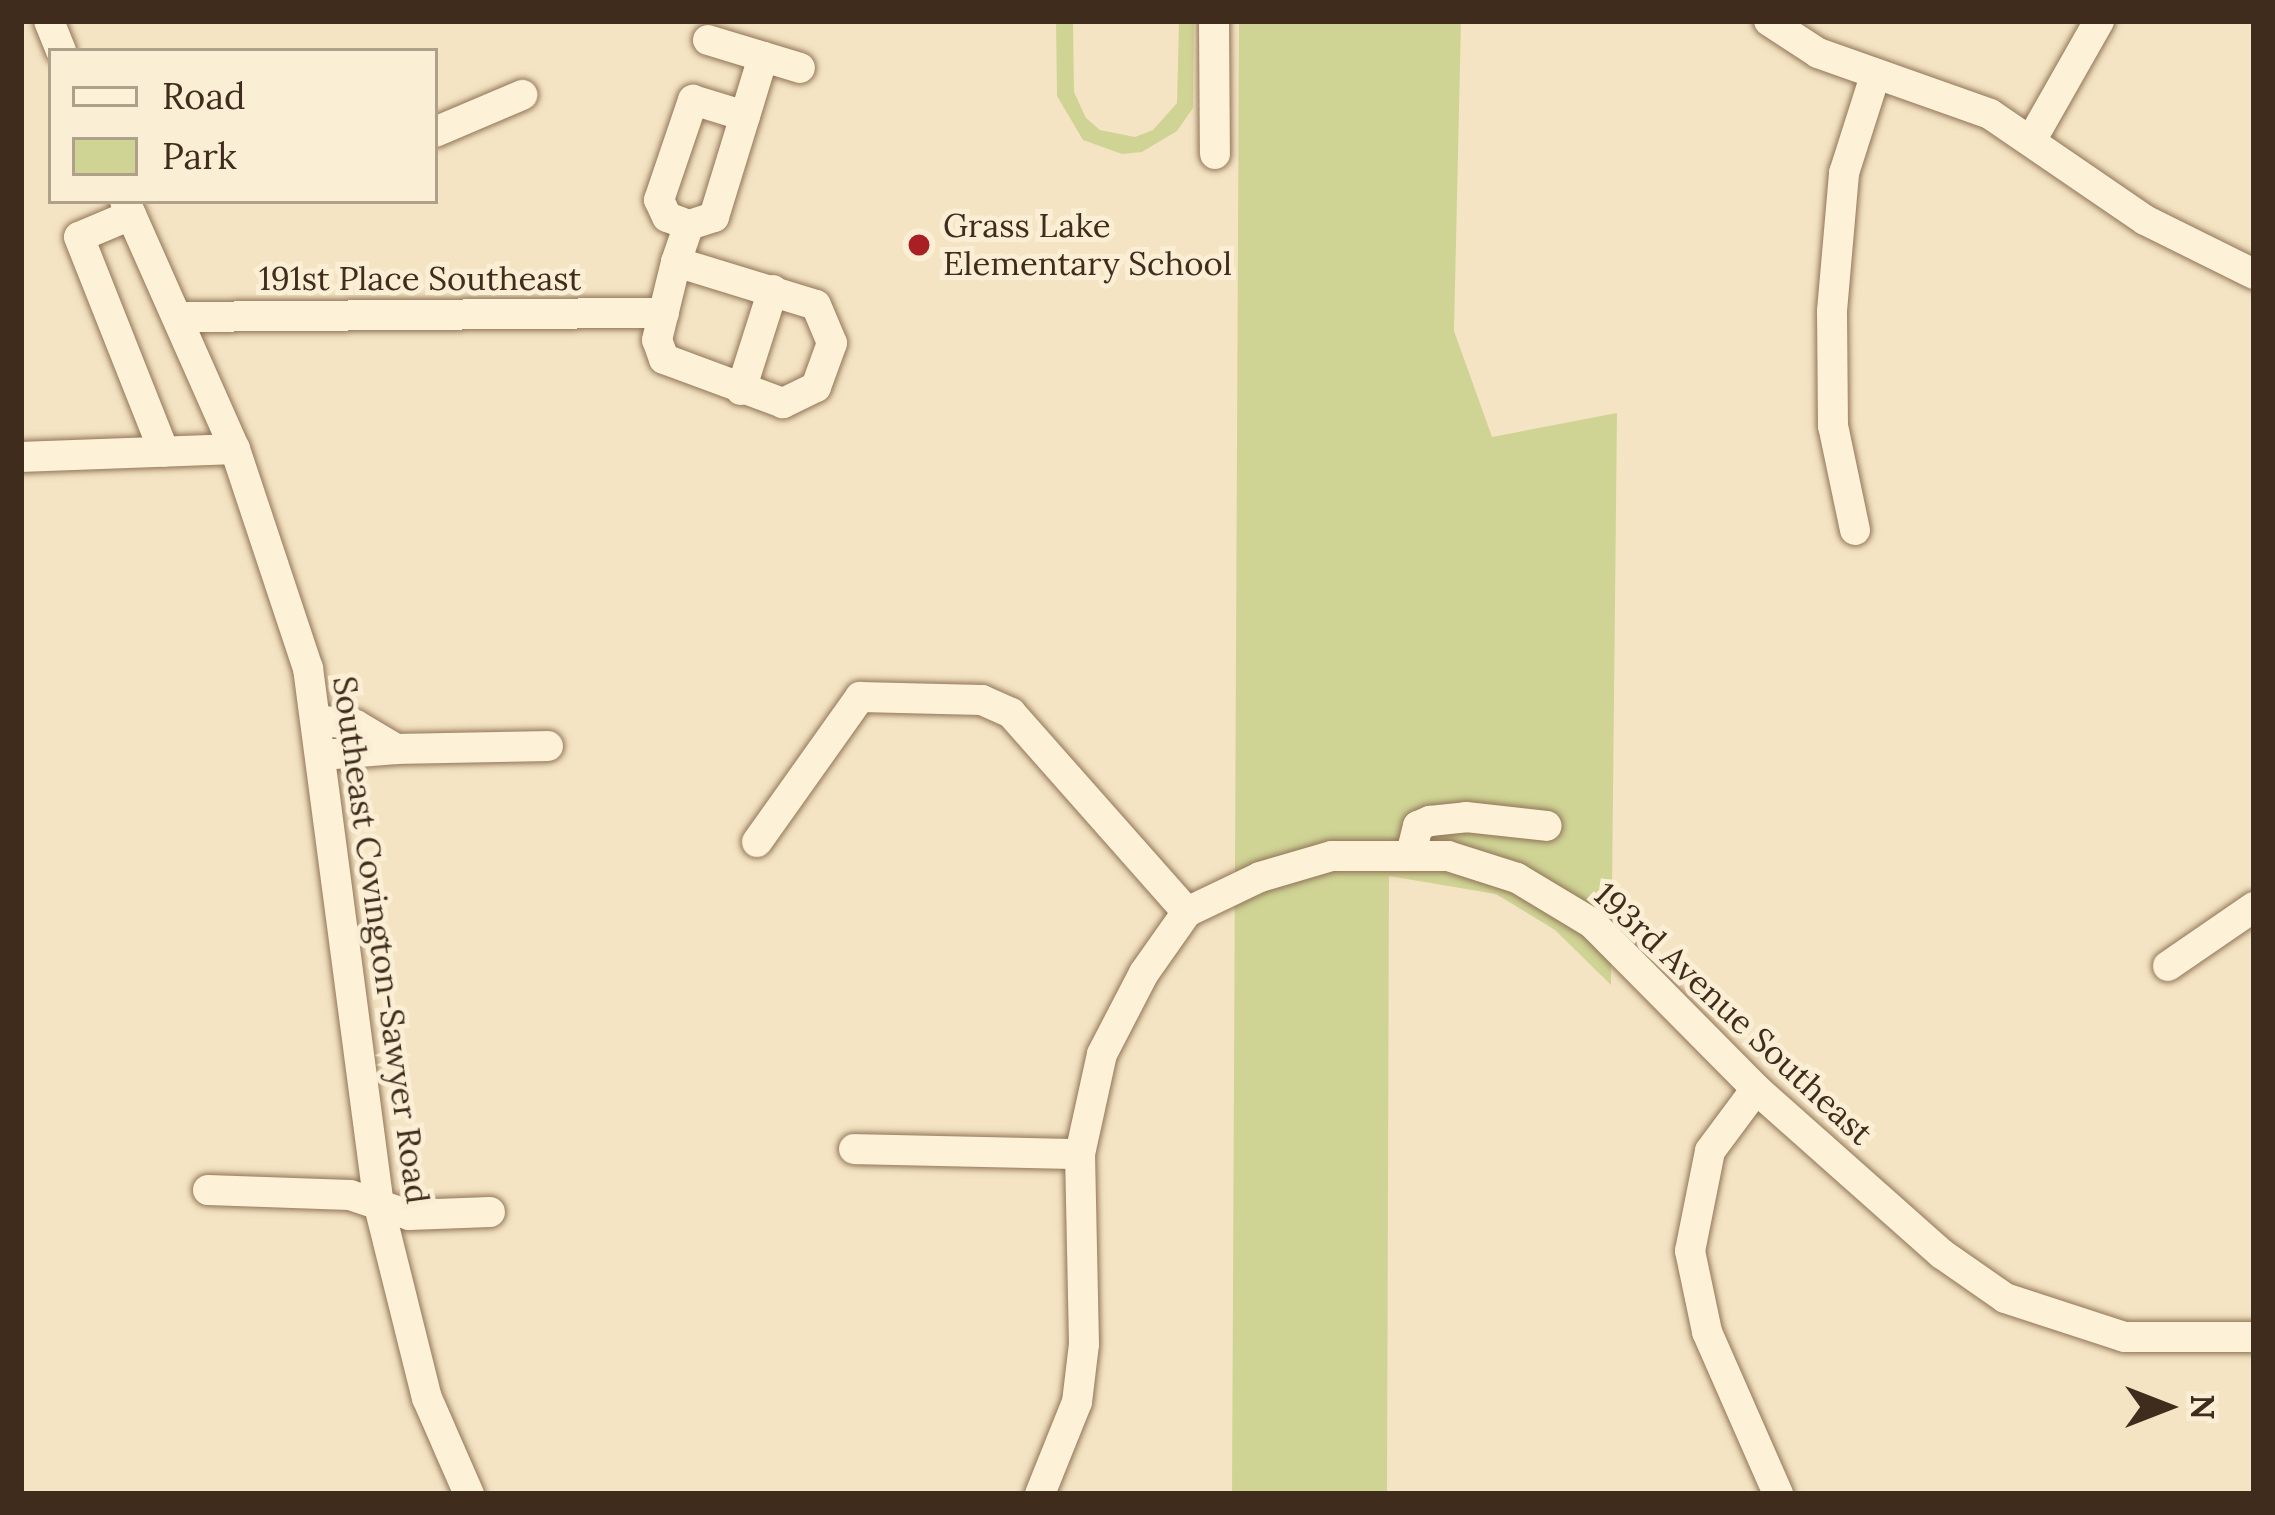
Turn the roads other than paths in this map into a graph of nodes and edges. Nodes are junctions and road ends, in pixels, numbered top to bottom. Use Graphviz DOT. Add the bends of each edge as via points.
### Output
graph roads {
  1 [pos="1214,21"];
  2 [pos="1769,21"];
  3 [pos="2099,21"];
  4 [pos="709,40"];
  5 [pos="763,57"];
  6 [pos="800,68"];
  7 [pos="1875,76"];
  8 [pos="522,94"];
  9 [pos="745,116"];
  10 [pos="438,132"];
  11 [pos="2032,140"];
  12 [pos="1215,154"];
  13 [pos="128,208"];
  14 [pos="689,225"];
  15 [pos="676,262"];
  16 [pos="2254,274"];
  17 [pos="773,290"];
  18 [pos="664,313"];
  19 [pos="177,317"];
  20 [pos="741,390"];
  21 [pos="235,449"];
  22 [pos="164,452"];
  23 [pos="21,457"];
  24 [pos="1855,530"];
  25 [pos="316,720"];
  26 [pos="548,746"];
  27 [pos="396,749"];
  28 [pos="322,755"];
  29 [pos="1547,826"];
  30 [pos="757,842"];
  31 [pos="1412,850"];
  32 [pos="2254,907"];
  33 [pos="1187,912"];
  34 [pos="2168,965"];
  35 [pos="1756,1089"];
  36 [pos="854,1149"];
  37 [pos="1080,1154"];
  38 [pos="208,1190"];
  39 [pos="379,1206"];
  40 [pos="490,1212"];
  41 [pos="2254,1337"];
  42 [pos="469,1494"];
  43 [pos="1040,1494"];
  44 [pos="1778,1494"];
  1 -- 12 [label="street"];
  2 -- 7 [label="street"];
  3 -- 11 [label="street"];
  4 -- 5 [label="street"];
  5 -- 6 [label="street"];
  5 -- 9 [label="street"];
  7 -- 11 [label="street" via="1990,114"];
  7 -- 24 [label="street" via="1844,173 1832,311 1833,426"];
  8 -- 10 [label="street"];
  9 -- 14 [label="street" via="714,218"];
  9 -- 14 [label="street" via="693,100 659,200 667,218"];
  11 -- 16 [label="street" via="2145,220"];
  13 -- 19 [label="street, Southeast Covington-Sawyer Road"];
  13 -- 22 [label="street" via="79,237"];
  14 -- 15 [label="street"];
  15 -- 17 [label="street"];
  15 -- 18 [label="street"];
  17 -- 20 [label="street"];
  17 -- 20 [label="street" via="816,305 832,343 806,396 783,403"];
  18 -- 19 [label="street, 191st Place Southeast"];
  18 -- 20 [label="street" via="657,340 664,359"];
  19 -- 21 [label="street, Southeast Covington-Sawyer Road"];
  21 -- 22 [label="street"];
  21 -- 25 [label="street, Southeast Covington-Sawyer Road" via="308,668"];
  22 -- 23 [label="street"];
  25 -- 27 [label="street" via="356,725"];
  25 -- 28 [label="street, Southeast Covington-Sawyer Road"];
  26 -- 27 [label="street"];
  27 -- 28 [label="street"];
  28 -- 39 [label="street, Southeast Covington-Sawyer Road"];
  29 -- 31 [label="street" via="1430,821 1418,826"];
  30 -- 33 [label="street" via="860,697 982,700 1011,713"];
  31 -- 33 [label="street, 193rd Avenue Southeast" via="1294,866"];
  31 -- 35 [label="street, 193rd Avenue Southeast" via="1517,878 1592,923"];
  32 -- 34 [label="street"];
  33 -- 37 [label="street" via="1102,1054"];
  35 -- 41 [label="street, 193rd Avenue Southeast" via="1942,1254 2005,1298 2124,1337"];
  35 -- 44 [label="street" via="1710,1151 1690,1251 1707,1332"];
  36 -- 37 [label="street"];
  37 -- 43 [label="street" via="1079,1382"];
  38 -- 39 [label="street" via="350,1195"];
  39 -- 40 [label="street" via="409,1215"];
  39 -- 42 [label="street, Southeast Covington-Sawyer Road" via="427,1398"];
}
